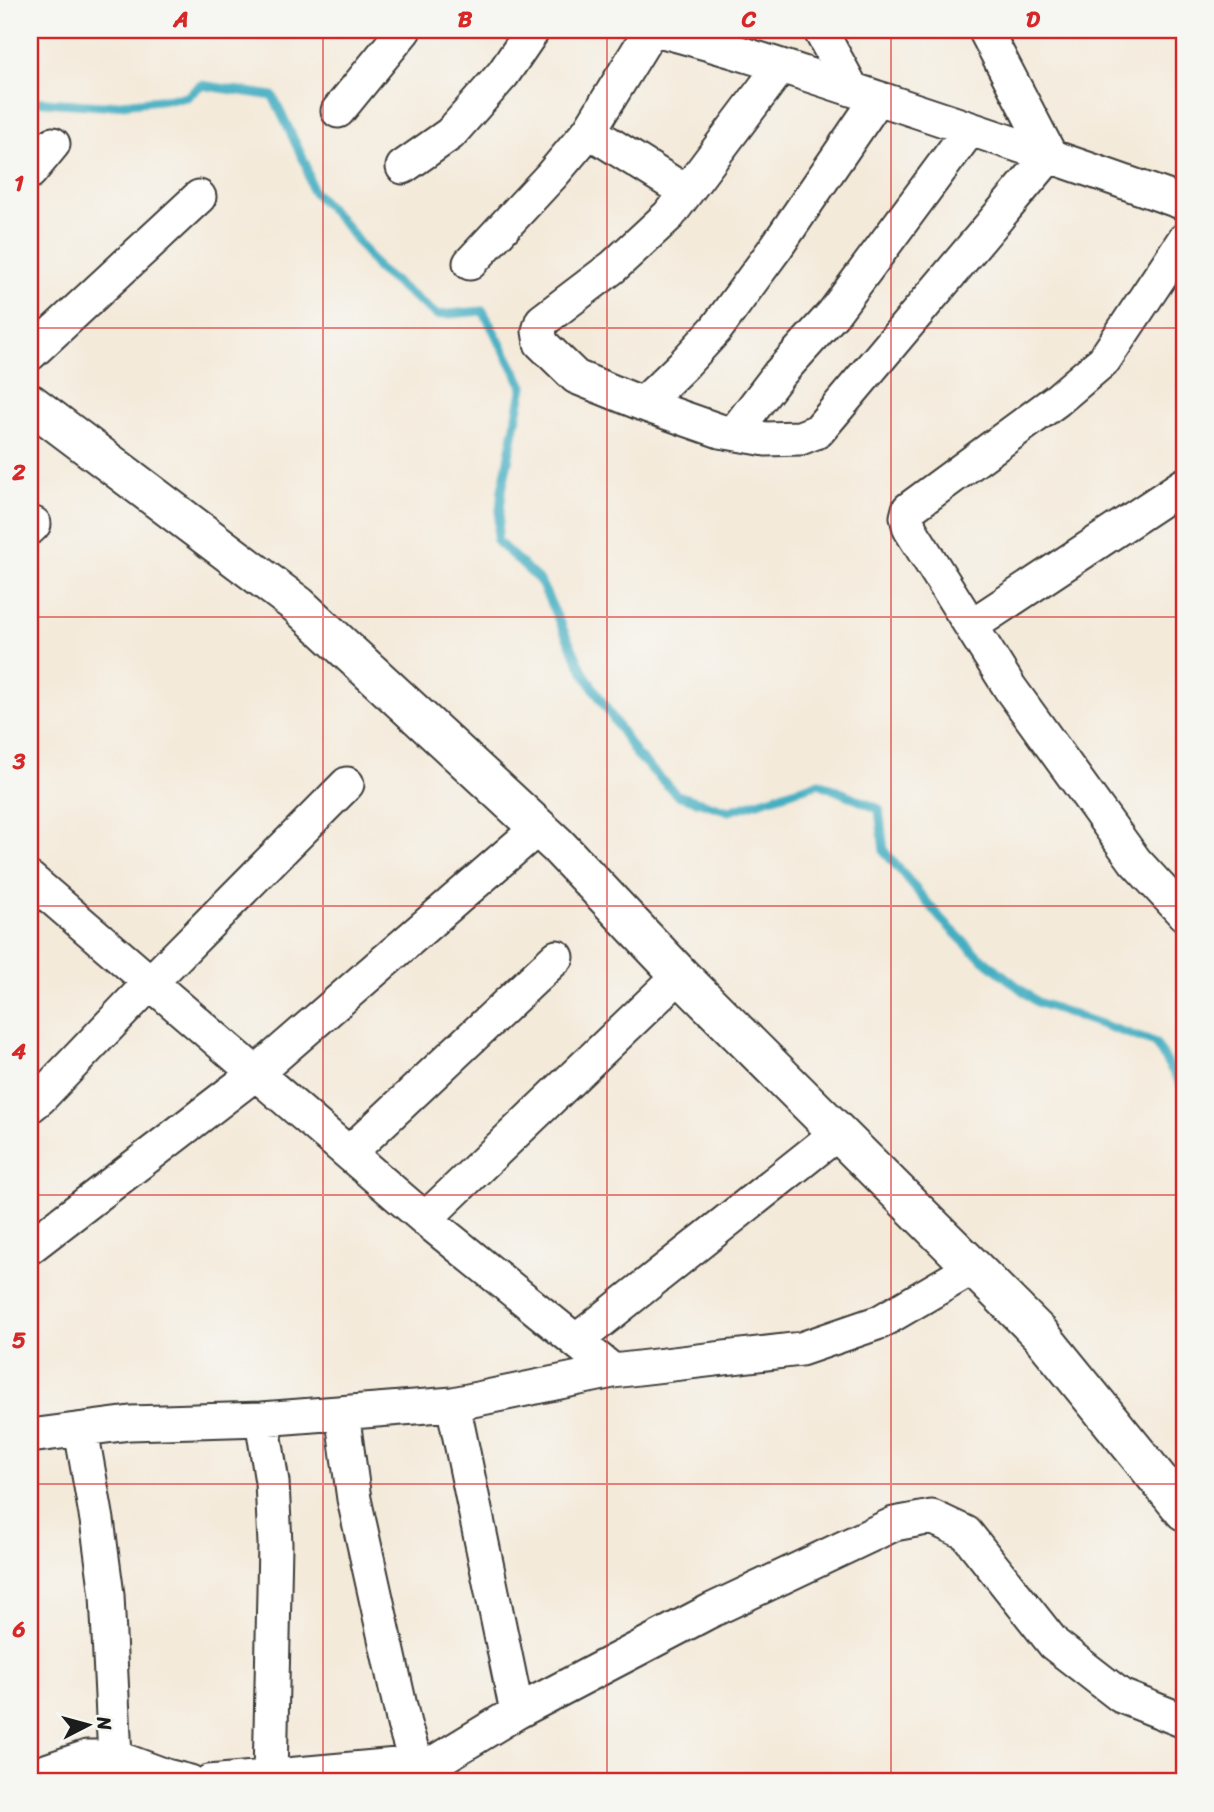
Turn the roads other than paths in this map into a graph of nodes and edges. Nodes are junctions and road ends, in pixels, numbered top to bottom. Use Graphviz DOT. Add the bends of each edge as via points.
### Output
graph roads {
  1 [pos="404,30"];
  2 [pos="533,30"];
  3 [pos="652,30"];
  4 [pos="659,30"];
  5 [pos="820,30"];
  6 [pos="985,30"];
  7 [pos="712,38"];
  8 [pos="781,66"];
  9 [pos="865,94"];
  10 [pos="338,111"];
  11 [pos="971,129"];
  12 [pos="589,131"];
  13 [pos="53,144"];
  14 [pos="1050,155"];
  15 [pos="403,167"];
  16 [pos="30,172"];
  17 [pos="687,192"];
  18 [pos="199,197"];
  19 [pos="1184,203"];
  20 [pos="1184,240"];
  21 [pos="470,263"];
  22 [pos="30,354"];
  23 [pos="30,403"];
  24 [pos="643,404"];
  25 [pos="734,433"];
  26 [pos="1184,485"];
  27 [pos="971,626"];
  28 [pos="347,784"];
  29 [pos="538,828"];
  30 [pos="30,879"];
  31 [pos="1184,914"];
  32 [pos="556,957"];
  33 [pos="680,975"];
  34 [pos="151,982"];
  35 [pos="256,1073"];
  36 [pos="30,1106"];
  37 [pos="839,1132"];
  38 [pos="349,1153"];
  39 [pos="425,1219"];
  40 [pos="30,1247"];
  41 [pos="974,1267"];
  42 [pos="576,1341"];
  43 [pos="613,1371"];
  44 [pos="453,1404"];
  45 [pos="342,1413"];
  46 [pos="262,1419"];
  47 [pos="81,1430"];
  48 [pos="30,1436"];
  49 [pos="1184,1511"];
  50 [pos="517,1712"];
  51 [pos="1184,1721"];
  52 [pos="115,1757"];
  53 [pos="418,1769"];
  54 [pos="38,1775"];
  55 [pos="270,1777"];
  56 [pos="190,1782"];
  57 [pos="209,1782"];
  1 -- 10 [label="street"];
  2 -- 15 [label="street" via="503,75 450,134"];
  3 -- 12 [label="street"];
  4 -- 7 [label="street"];
  5 -- 9 [label="street"];
  6 -- 14 [label="street"];
  7 -- 8 [label="street"];
  8 -- 9 [label="street"];
  8 -- 17 [label="street"];
  9 -- 11 [label="street"];
  9 -- 24 [label="street" via="777,246 716,329"];
  11 -- 14 [label="street"];
  11 -- 25 [label="street" via="833,314"];
  12 -- 17 [label="street"];
  12 -- 21 [label="street"];
  13 -- 16 [label="street"];
  14 -- 19 [label="street"];
  14 -- 25 [label="street" via="818,431 800,438 766,439"];
  17 -- 24 [label="street" via="613,267 542,321 539,331 541,343 576,377"];
  18 -- 22 [label="street"];
  20 -- 27 [label="street" via="1104,360 909,509 910,529"];
  23 -- 29 [label="street" via="298,605"];
  24 -- 25 [label="street"];
  26 -- 27 [label="street"];
  27 -- 31 [label="street" via="1010,688 1135,861"];
  28 -- 34 [label="street"];
  29 -- 33 [label="street"];
  29 -- 35 [label="street"];
  30 -- 34 [label="street"];
  32 -- 38 [label="street"];
  33 -- 37 [label="street"];
  33 -- 39 [label="street"];
  34 -- 35 [label="street"];
  34 -- 36 [label="street"];
  35 -- 38 [label="street"];
  35 -- 40 [label="street"];
  37 -- 41 [label="street"];
  37 -- 42 [label="street"];
  38 -- 39 [label="street"];
  39 -- 42 [label="street"];
  41 -- 43 [label="street" via="880,1322 801,1349"];
  41 -- 49 [label="street" via="1040,1334"];
  42 -- 43 [label="street"];
  43 -- 44 [label="street"];
  44 -- 45 [label="street"];
  44 -- 50 [label="street"];
  45 -- 46 [label="street"];
  45 -- 53 [label="street" via="354,1499"];
  46 -- 47 [label="street" via="130,1423"];
  46 -- 55 [label="street" via="275,1544"];
  47 -- 48 [label="street"];
  47 -- 52 [label="street" via="107,1595"];
  50 -- 51 [label="street" via="710,1611 894,1524 932,1517 966,1533 1054,1644 1121,1696"];
  50 -- 53 [label="street"];
  52 -- 54 [label="street" via="87,1757"];
  52 -- 56 [label="street"];
  53 -- 55 [label="street"];
  55 -- 57 [label="street"];
}
